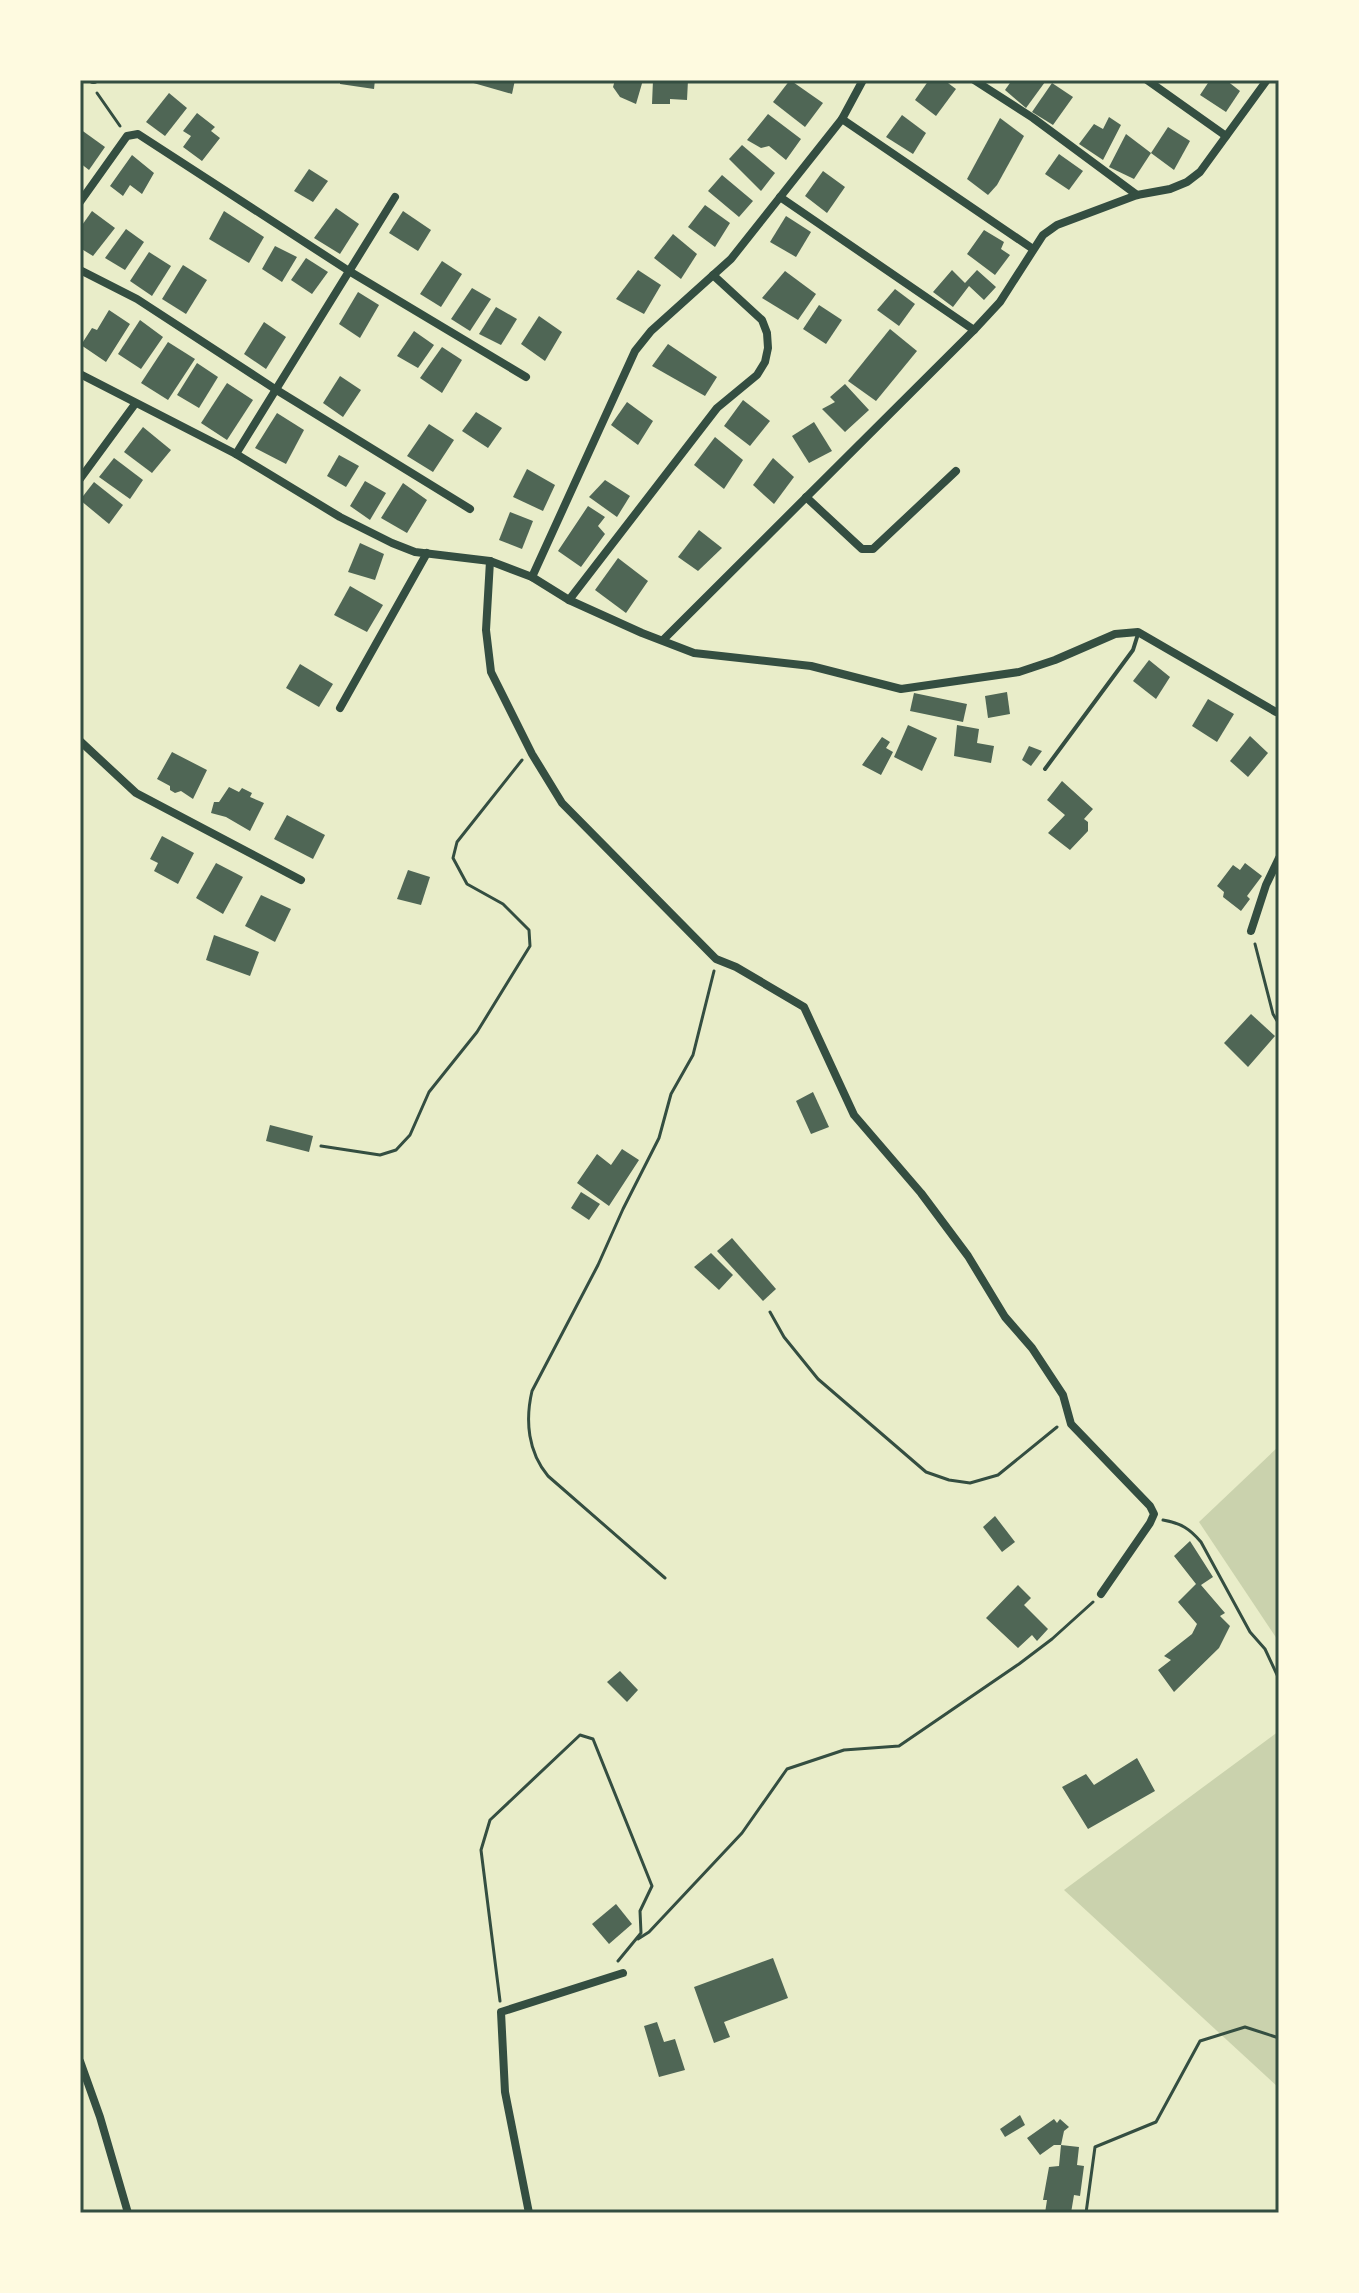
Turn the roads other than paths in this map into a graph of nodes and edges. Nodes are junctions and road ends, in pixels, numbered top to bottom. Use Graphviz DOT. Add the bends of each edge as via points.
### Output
graph roads {
  1 [pos="863,80"];
  2 [pos="974,80"];
  3 [pos="1147,80"];
  4 [pos="1267,80"];
  5 [pos="842,119"];
  6 [pos="1226,136"];
  7 [pos="1137,195"];
  8 [pos="395,197"];
  9 [pos="780,197"];
  10 [pos="80,202"];
  11 [pos="1033,249"];
  12 [pos="80,270"];
  13 [pos="349,271"];
  14 [pos="713,275"];
  15 [pos="974,330"];
  16 [pos="80,374"];
  17 [pos="526,377"];
  18 [pos="275,389"];
  19 [pos="135,404"];
  20 [pos="236,454"];
  21 [pos="956,471"];
  22 [pos="80,479"];
  23 [pos="806,497"];
  24 [pos="470,509"];
  25 [pos="427,553"];
  26 [pos="490,561"];
  27 [pos="532,577"];
  28 [pos="569,600"];
  29 [pos="1138,632"];
  30 [pos="663,640"];
  31 [pos="340,708"];
  32 [pos="1278,712"];
  33 [pos="1279,723"];
  34 [pos="80,741"];
  35 [pos="1045,769"];
  36 [pos="1279,858"];
  37 [pos="301,880"];
  38 [pos="1251,931"];
  39 [pos="1101,1594"];
  40 [pos="623,1973"];
  41 [pos="80,2061"];
  42 [pos="128,2213"];
  43 [pos="529,2213"];
  1 -- 5 [label="street"];
  2 -- 7 [label="street"];
  3 -- 6 [label="street"];
  4 -- 6 [label="street"];
  5 -- 9 [label="street"];
  5 -- 11 [label="street"];
  6 -- 7 [label="street" via="1187,182"];
  7 -- 11 [label="street" via="1057,225"];
  8 -- 13 [label="street"];
  9 -- 14 [label="street"];
  9 -- 15 [label="street"];
  10 -- 13 [label="street" via="127,136 138,134"];
  11 -- 15 [label="street" via="1000,302"];
  12 -- 18 [label="street" via="145,304"];
  13 -- 17 [label="street"];
  13 -- 18 [label="street"];
  14 -- 27 [label="street" via="635,351"];
  14 -- 28 [label="street" via="762,320 767,333 765,362 717,408"];
  15 -- 23 [label="street"];
  16 -- 19 [label="street"];
  18 -- 20 [label="street"];
  18 -- 24 [label="street"];
  19 -- 20 [label="street"];
  19 -- 22 [label="street"];
  20 -- 25 [label="street" via="368,532"];
  21 -- 23 [label="street" via="867,551"];
  23 -- 30 [label="street"];
  25 -- 26 [label="street"];
  25 -- 31 [label="street"];
  26 -- 27 [label="street"];
  26 -- 39 [label="street" via="486,630 491,672 562,803 716,959 804,1007 854,1115 968,1256 1063,1395 1071,1424 1150,1506 1150,1523"];
  27 -- 28 [label="street"];
  28 -- 30 [label="street"];
  29 -- 30 [label="street" via="1115,634 1019,672 901,689 811,666 694,653"];
  29 -- 32 [label="street"];
  29 -- 35 [label="lane" via="1133,650"];
  32 -- 33 [label="street"];
  34 -- 37 [label="street" via="136,793"];
  36 -- 38 [label="street"];
  40 -- 43 [label="street" via="501,2012 505,2092"];
  41 -- 42 [label="street"];
}
